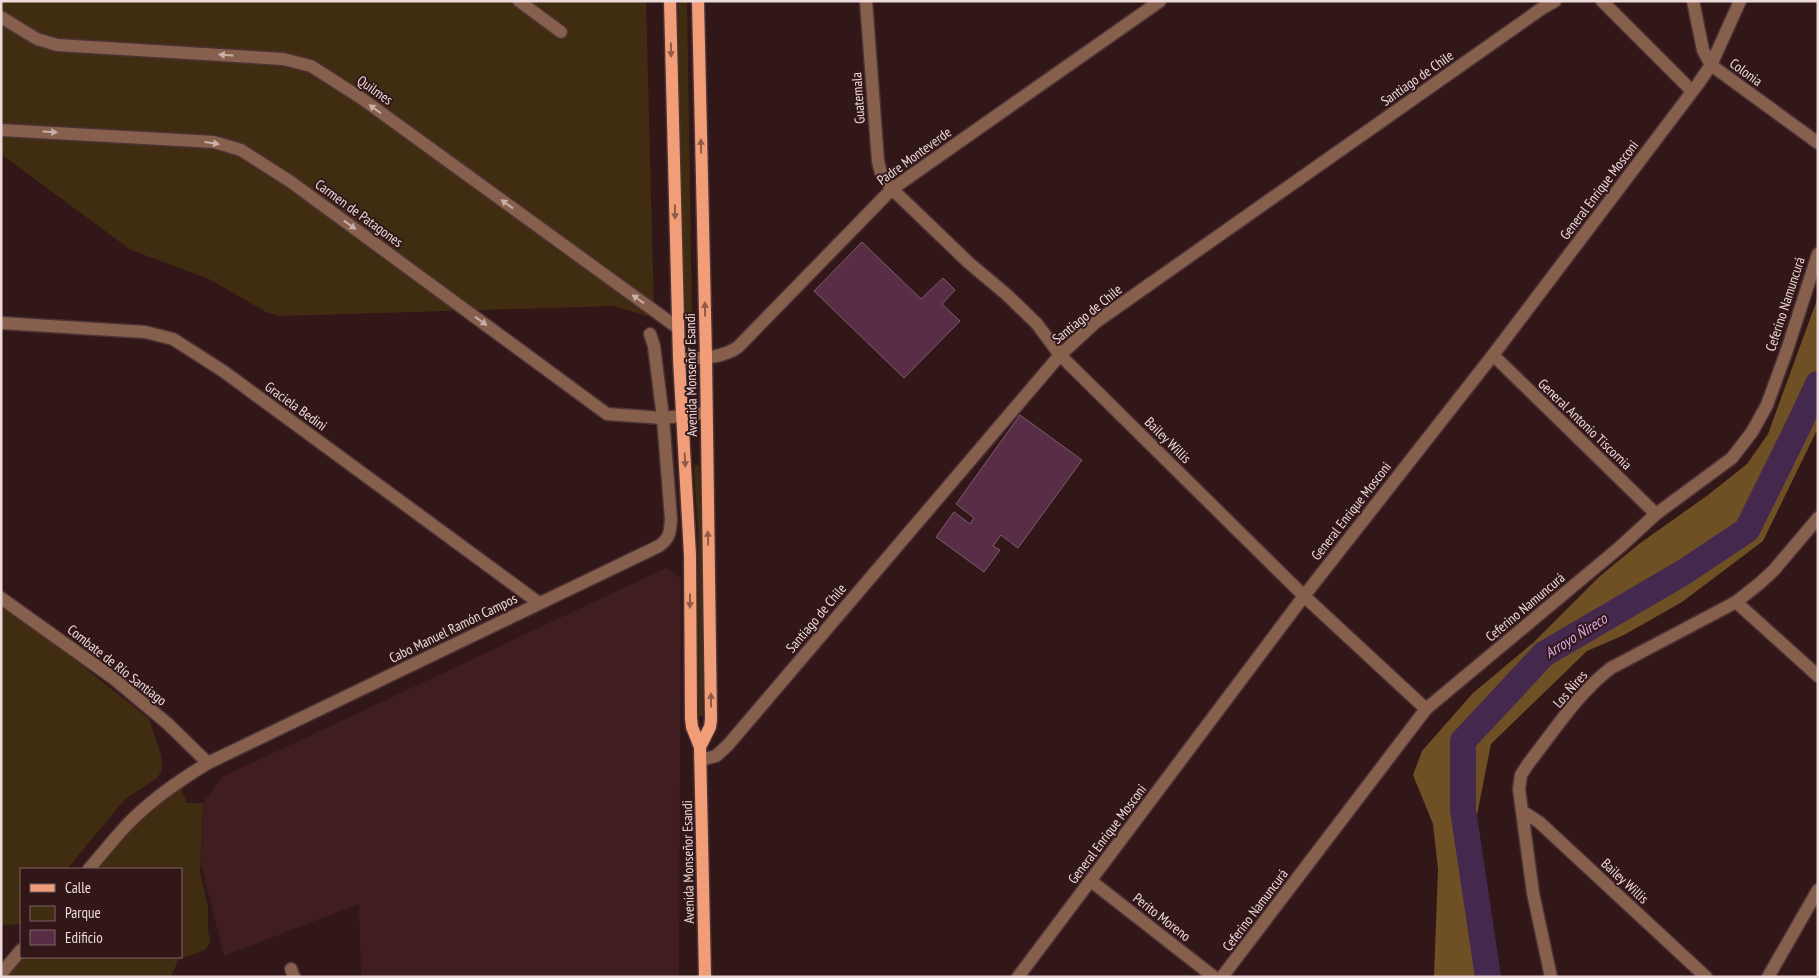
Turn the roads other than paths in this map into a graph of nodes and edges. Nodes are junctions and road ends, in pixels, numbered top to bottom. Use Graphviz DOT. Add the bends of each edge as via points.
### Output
graph roads {
  1 [pos="520,1"];
  2 [pos="670,1"];
  3 [pos="698,1"];
  4 [pos="866,1"];
  5 [pos="1160,1"];
  6 [pos="1555,1"];
  7 [pos="1602,1"];
  8 [pos="1693,1"];
  9 [pos="1740,1"];
  10 [pos="1,16"];
  11 [pos="561,32"];
  12 [pos="1711,65"];
  13 [pos="1692,91"];
  14 [pos="1,130"];
  15 [pos="1818,143"];
  16 [pos="892,189"];
  17 [pos="1818,254"];
  18 [pos="1,323"];
  19 [pos="678,328"];
  20 [pos="650,334"];
  21 [pos="1060,355"];
  22 [pos="1493,355"];
  23 [pos="706,357"];
  24 [pos="679,359"];
  25 [pos="706,413"];
  26 [pos="682,416"];
  27 [pos="663,418"];
  28 [pos="1656,514"];
  29 [pos="1818,518"];
  30 [pos="1304,596"];
  31 [pos="1,598"];
  32 [pos="1736,602"];
  33 [pos="539,604"];
  34 [pos="1818,676"];
  35 [pos="1426,709"];
  36 [pos="700,747"];
  37 [pos="700,760"];
  38 [pos="208,763"];
  39 [pos="1522,811"];
  40 [pos="90,868"];
  41 [pos="1091,881"];
  42 [pos="1818,890"];
  43 [pos="20,951"];
  44 [pos="1,974"];
  45 [pos="705,977"];
  46 [pos="1018,977"];
  47 [pos="1214,977"];
  48 [pos="1222,977"];
  49 [pos="1551,977"];
  50 [pos="1706,977"];
  51 [pos="1768,977"];
  1 -- 11 [label="street"];
  2 -- 19 [label="main road, Avenida Monseñor Esandi, one-way"];
  23 -- 3 [label="main road, Avenida Monseñor Esandi, one-way"];
  4 -- 16 [label="street, Guatemala" via="878,161 881,173"];
  5 -- 16 [label="street, Padre Monteverde"];
  6 -- 21 [label="street, Santiago de Chile" via="1096,322"];
  7 -- 13 [label="street"];
  8 -- 12 [label="street, Colonia" via="1703,50"];
  9 -- 12 [label="street, General Enrique Mosconi"];
  19 -- 10 [label="street, Quilmes, one-way" via="361,98 311,66 283,59 57,45 37,38"];
  12 -- 13 [label="street, General Enrique Mosconi"];
  12 -- 15 [label="street, Colonia"];
  13 -- 22 [label="street, General Enrique Mosconi"];
  14 -- 27 [label="street, Carmen de Patagones, one-way" via="214,142 241,150 291,182 607,414"];
  16 -- 21 [label="street, Bailey Willis" via="1037,324"];
  16 -- 23 [label="street, Padre Monteverde" via="738,347 730,353"];
  17 -- 28 [label="street, Ceferino Namuncurá" via="1767,405 1752,432 1732,458"];
  18 -- 33 [label="street, Graciela Bedini" via="145,332 173,339 223,371"];
  19 -- 24 [label="main road, Avenida Monseñor Esandi"];
  20 -- 27 [label="street, Cabo Manuel Ramón Campos"];
  21 -- 30 [label="street, Bailey Willis"];
  21 -- 37 [label="street, Santiago de Chile" via="728,745 716,756"];
  22 -- 28 [label="street, General Antonio Tiscornia"];
  22 -- 30 [label="street, General Enrique Mosconi"];
  23 -- 24 [label="street, Padre Monteverde"];
  23 -- 25 [label="main road, Avenida Monseñor Esandi"];
  24 -- 26 [label="main road, Avenida Monseñor Esandi"];
  25 -- 26 [label="street, Carmen de Patagones"];
  36 -- 25 [label="main road, Avenida Monseñor Esandi, one-way" via="711,720"];
  26 -- 27 [label="street, Carmen de Patagones"];
  26 -- 36 [label="main road, Avenida Monseñor Esandi, one-way" via="690,555 691,718"];
  27 -- 33 [label="street, Cabo Manuel Ramón Campos" via="671,519 668,537 659,546"];
  28 -- 35 [label="street, Ceferino Namuncurá"];
  29 -- 32 [label="street, Los Ñires" via="1774,570"];
  30 -- 35 [label="street, Bailey Willis"];
  30 -- 41 [label="street, General Enrique Mosconi"];
  31 -- 38 [label="street, Combate de Río Santiago" via="113,678"];
  32 -- 34 [label="street"];
  32 -- 39 [label="street, Los Ñires" via="1599,677 1524,769 1520,788"];
  33 -- 38 [label="street, Cabo Manuel Ramón Campos"];
  35 -- 48 [label="street, Ceferino Namuncurá"];
  36 -- 37 [label="main road, Avenida Monseñor Esandi"];
  37 -- 45 [label="main road, Avenida Monseñor Esandi"];
  38 -- 40 [label="street, Cabo Manuel Ramón Campos" via="154,800 125,827"];
  39 -- 49 [label="street, Los Ñires" via="1533,893"];
  39 -- 50 [label="street, Bailey Willis" via="1540,822"];
  41 -- 46 [label="street, General Enrique Mosconi"];
  41 -- 47 [label="street, Perito Moreno"];
  42 -- 51 [label="street"];
  43 -- 44 [label="street"];
}
